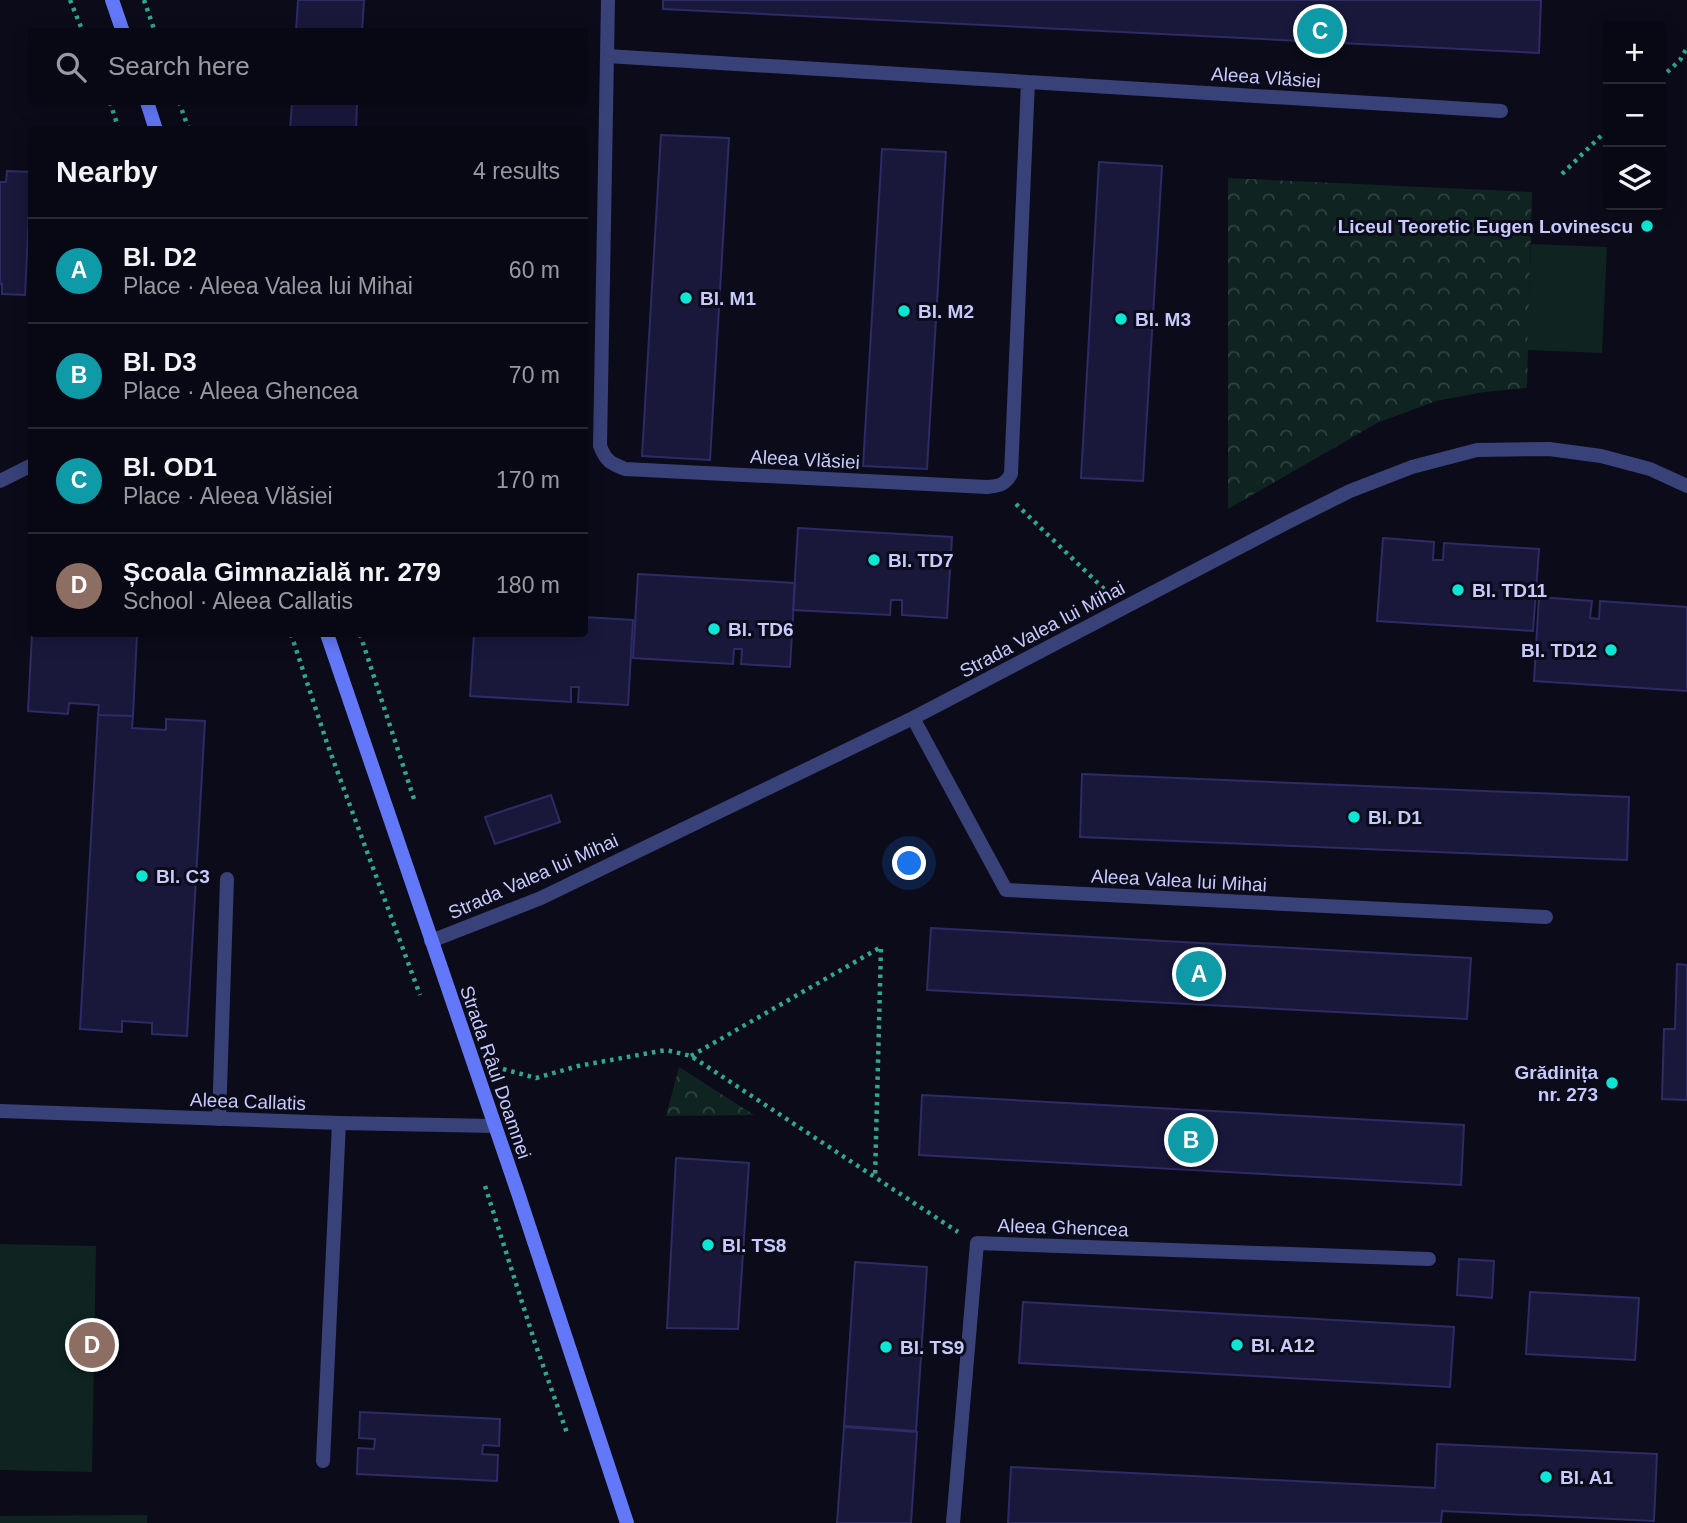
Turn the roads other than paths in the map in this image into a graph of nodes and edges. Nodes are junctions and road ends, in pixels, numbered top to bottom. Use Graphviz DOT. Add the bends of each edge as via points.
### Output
graph roads {
  1 [pos="112,0"];
  2 [pos="608,0"];
  3 [pos="122,28"];
  4 [pos="607,56"];
  5 [pos="1028,82"];
  6 [pos="148,105"];
  7 [pos="1501,111"];
  8 [pos="155,126"];
  9 [pos="28,466"];
  10 [pos="0,480"];
  11 [pos="1687,486"];
  12 [pos="328,637"];
  13 [pos="913,718"];
  14 [pos="228,879"];
  15 [pos="1546,917"];
  16 [pos="431,941"];
  17 [pos="0,1111"];
  18 [pos="219,1119"];
  19 [pos="339,1123"];
  20 [pos="495,1126"];
  21 [pos="1429,1259"];
  22 [pos="323,1461"];
  23 [pos="627,1523"];
  24 [pos="953,1523"];
  1 -- 3 [label="main road"];
  2 -- 4 [label="street, Aleea Vlăsiei"];
  4 -- 5 [label="street, Aleea Vlăsiei"];
  4 -- 5 [label="street, Aleea Vlăsiei" via="600,446 610,464 625,469 987,487 1006,482 1011,474"];
  5 -- 7 [label="street, Aleea Vlăsiei"];
  6 -- 8 [label="main road"];
  9 -- 10 [label="street"];
  11 -- 13 [label="street, Strada Valea lui Mihai" via="1650,468 1549,449 1478,450 1412,467 1286,523"];
  12 -- 16 [label="main road, Strada Râul Doamnei"];
  13 -- 15 [label="street, Aleea Valea lui Mihai" via="1006,890"];
  13 -- 16 [label="street, Strada Valea lui Mihai" via="541,898"];
  14 -- 18 [label="street"];
  16 -- 20 [label="main road, Strada Râul Doamnei"];
  17 -- 18 [label="street, Aleea Callatis"];
  18 -- 19 [label="street, Aleea Callatis"];
  19 -- 20 [label="street, Aleea Callatis"];
  19 -- 22 [label="street"];
  20 -- 23 [label="main road, Strada Râul Doamnei"];
  21 -- 24 [label="street, Aleea Ghencea" via="977,1243"];
}
